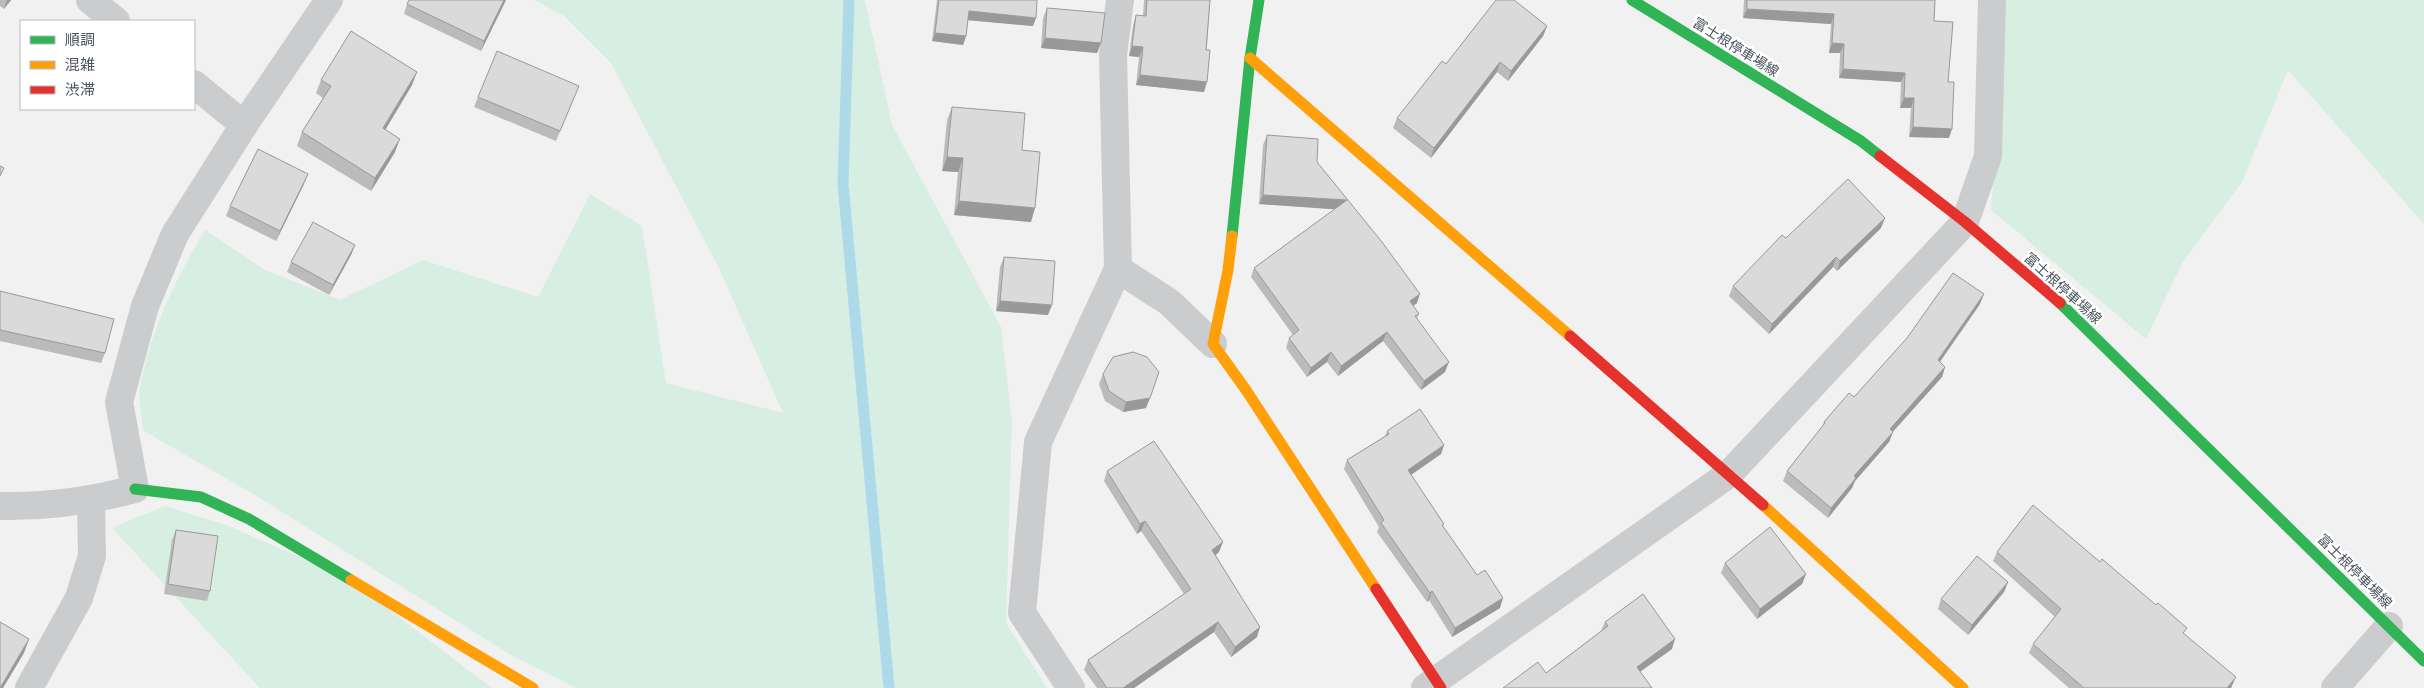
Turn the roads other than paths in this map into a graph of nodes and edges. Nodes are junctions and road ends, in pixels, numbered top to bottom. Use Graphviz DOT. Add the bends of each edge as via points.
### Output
graph roads {
  1 [pos="90,0"];
  2 [pos="329,0"];
  3 [pos="1120,0"];
  4 [pos="1259,0"];
  5 [pos="1632,0"];
  6 [pos="1992,0"];
  7 [pos="115,20"];
  8 [pos="1250,58"];
  9 [pos="195,85"];
  10 [pos="244,125"];
  11 [pos="1965,222"];
  12 [pos="1118,268"];
  13 [pos="1213,344"];
  14 [pos="1729,474"];
  15 [pos="135,489"];
  16 [pos="91,501"];
  17 [pos="0,506"];
  18 [pos="2389,626"];
  19 [pos="2424,661"];
  20 [pos="1951,685"];
  21 [pos="1434,686"];
  22 [pos="30,688"];
  23 [pos="533,688"];
  24 [pos="1071,688"];
  25 [pos="2335,688"];
  1 -- 7 [label="street"];
  2 -- 10 [label="street"];
  3 -- 12 [label="street" via="1113,56"];
  4 -- 8 [label="street"];
  5 -- 11 [label="street, 富士根停車場線" via="1861,141"];
  6 -- 11 [label="street" via="1988,156"];
  8 -- 13 [label="street" via="1228,270"];
  8 -- 14 [label="street"];
  9 -- 10 [label="street"];
  10 -- 15 [label="street" via="176,234 145,306 119,402"];
  11 -- 14 [label="street"];
  11 -- 18 [label="street, 富士根停車場線" via="2067,309"];
  12 -- 13 [label="street" via="1169,302"];
  12 -- 24 [label="street" via="1038,442 1022,613"];
  13 -- 21 [label="street"];
  14 -- 20 [label="street"];
  14 -- 21 [label="street"];
  15 -- 16 [label="street"];
  15 -- 23 [label="street" via="201,497 249,519"];
  16 -- 17 [label="street" via="29,507"];
  16 -- 22 [label="street" via="92,556 79,598"];
  18 -- 19 [label="street, 富士根停車場線"];
  18 -- 25 [label="street"];
}
